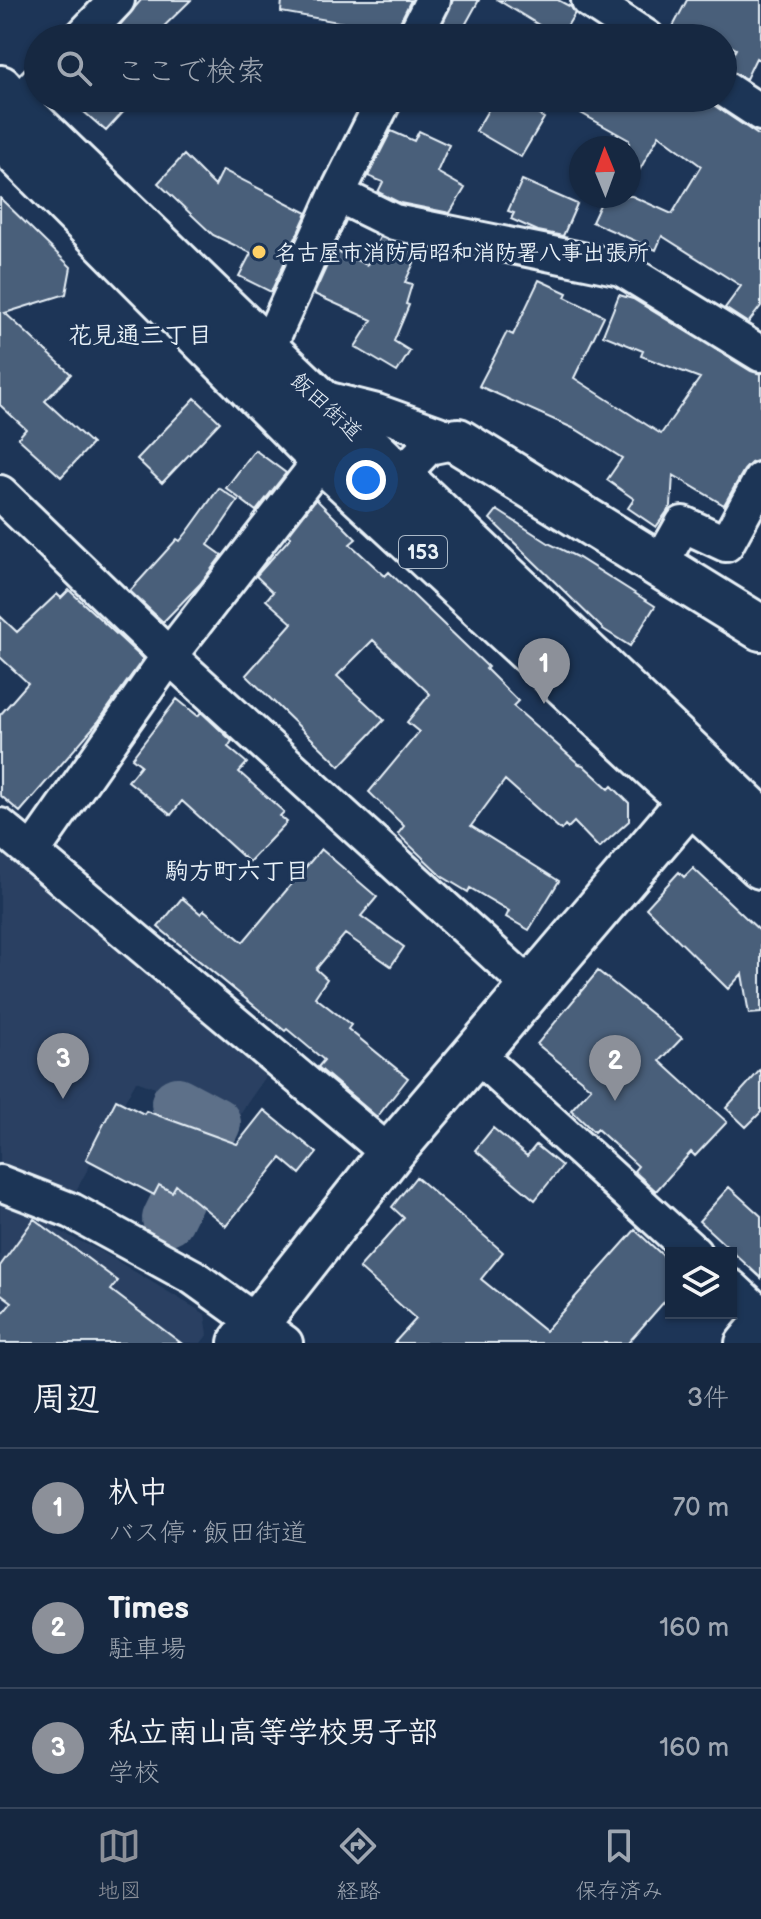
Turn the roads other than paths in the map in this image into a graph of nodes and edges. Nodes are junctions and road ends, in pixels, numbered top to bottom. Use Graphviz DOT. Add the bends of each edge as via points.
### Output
graph roads {
  1 [pos="117,0"];
  2 [pos="433,0"];
  3 [pos="589,0"];
  4 [pos="94,24"];
  5 [pos="421,24"];
  6 [pos="626,24"];
  7 [pos="737,97"];
  8 [pos="13,103"];
  9 [pos="378,112"];
  10 [pos="761,113"];
  11 [pos="337,194"];
  12 [pos="267,350"];
  13 [pos="761,354"];
  14 [pos="317,397"];
  15 [pos="458,441"];
  16 [pos="322,459"];
  17 [pos="400,476"];
  18 [pos="761,480"];
  19 [pos="0,493"];
  20 [pos="660,565"];
  21 [pos="761,628"];
  22 [pos="169,656"];
  23 [pos="691,800"];
  24 [pos="752,802"];
  25 [pos="0,826"];
  26 [pos="32,852"];
  27 [pos="761,866"];
  28 [pos="533,989"];
  29 [pos="476,1054"];
  30 [pos="390,1154"];
  31 [pos="0,1183"];
  32 [pos="687,1247"];
  33 [pos="737,1293"];
  34 [pos="761,1318"];
  35 [pos="261,1336"];
  36 [pos="743,1343"];
  1 -- 4 [label="street"];
  2 -- 5 [label="street"];
  3 -- 6 [label="street"];
  7 -- 10 [label="street"];
  8 -- 12 [label="main road, 飯田街道 / 153"];
  8 -- 16 [label="main road, 飯田街道 / 153"];
  9 -- 11 [label="street"];
  11 -- 12 [label="street"];
  11 -- 13 [label="street" via="394,222 621,268"];
  12 -- 14 [label="main road, 飯田街道 / 153"];
  14 -- 15 [label="street"];
  14 -- 17 [label="main road, 飯田街道 / 153"];
  15 -- 17 [label="street" via="428,447"];
  15 -- 20 [label="main road"];
  16 -- 22 [label="street"];
  16 -- 23 [label="main road, 飯田街道 / 153"];
  17 -- 24 [label="main road, 飯田街道 / 153"];
  18 -- 20 [label="street" via="726,544 683,524"];
  19 -- 22 [label="street"];
  20 -- 21 [label="main road"];
  22 -- 26 [label="street"];
  22 -- 28 [label="street"];
  23 -- 24 [label="main road"];
  23 -- 27 [label="main road, 飯田街道 / 153"];
  23 -- 28 [label="main road"];
  25 -- 26 [label="street"];
  26 -- 30 [label="street"];
  28 -- 29 [label="main road"];
  29 -- 30 [label="main road"];
  29 -- 32 [label="street"];
  30 -- 35 [label="main road"];
  31 -- 35 [label="street" via="72,1211 193,1277"];
  33 -- 34 [label="street"];
  34 -- 36 [label="street"];
}
